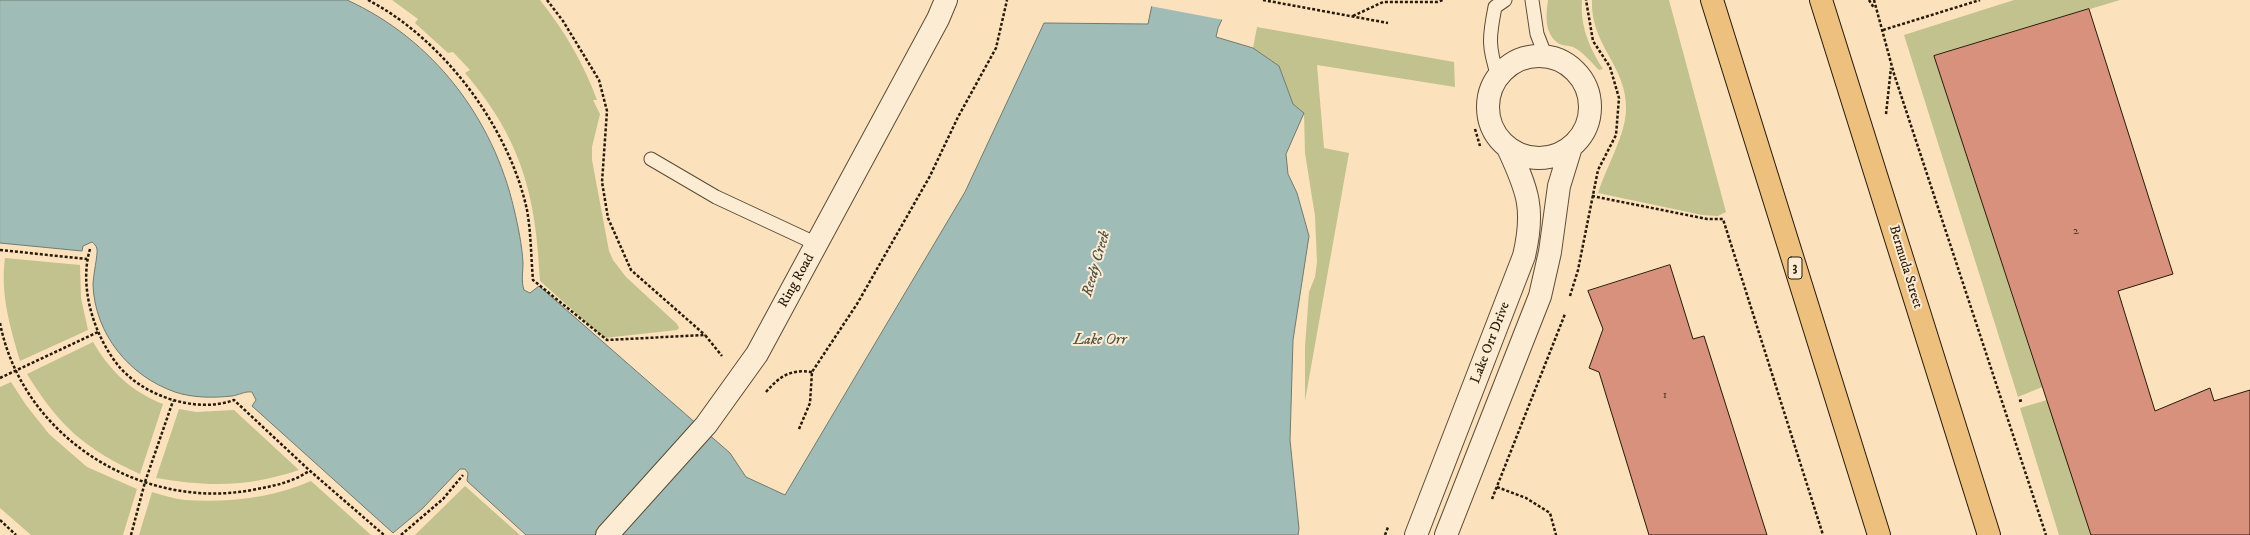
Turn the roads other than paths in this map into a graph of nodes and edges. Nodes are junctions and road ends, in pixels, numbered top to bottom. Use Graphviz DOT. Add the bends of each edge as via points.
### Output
graph roads {
  1 [pos="946,0"];
  2 [pos="1532,0"];
  3 [pos="1712,0"];
  4 [pos="1821,0"];
  5 [pos="1500,4"];
  6 [pos="1546,57"];
  7 [pos="1498,76"];
  8 [pos="1572,147"];
  9 [pos="1508,148"];
  10 [pos="651,159"];
  11 [pos="817,244"];
  12 [pos="606,535"];
  13 [pos="1416,535"];
  14 [pos="1446,535"];
  15 [pos="1879,535"];
  16 [pos="1989,535"];
  1 -- 11 [label="street, Ring Road"];
  2 -- 6 [label="lane" via="1537,34"];
  3 -- 15 [label="main road, 3"];
  4 -- 16 [label="main road, Bermuda Street"];
  5 -- 7 [label="lane" via="1489,44"];
  6 -- 7 [label="street" via="1520,60"];
  6 -- 8 [label="street" via="1562,62 1576,72 1588,96 1589,118 1583,134"];
  7 -- 9 [label="street" via="1490,91 1490,123 1497,137"];
  8 -- 9 [label="street" via="1562,153 1540,158 1529,158"];
  8 -- 14 [label="street, Lake Orr Drive" via="1559,186 1550,252 1540,296"];
  9 -- 13 [label="street, Lake Orr Drive" via="1526,187 1529,201 1529,230 1524,256"];
  10 -- 11 [label="lane" via="716,197"];
  11 -- 12 [label="street, Ring Road" via="757,354 706,425"];
}
